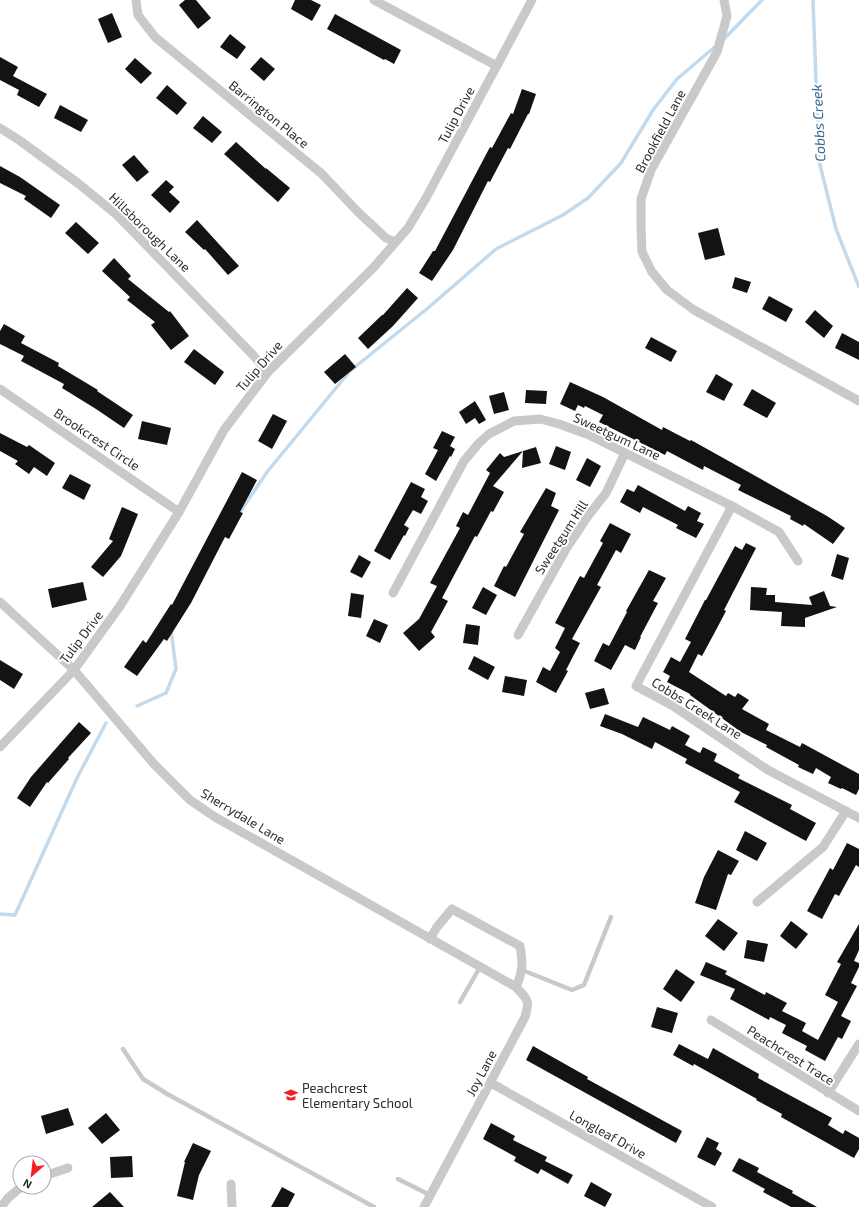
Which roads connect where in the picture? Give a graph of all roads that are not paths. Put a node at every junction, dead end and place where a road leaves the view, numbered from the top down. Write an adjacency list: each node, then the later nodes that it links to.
1 (136, 0): 7 (street, Barrington Place)
2 (374, 0): 5 (street)
3 (532, 0): 5 (street, Tulip Drive)
4 (724, 0): 10 (street, Brookfield Lane)
5 (497, 66): 7 (street, Tulip Drive)
6 (0, 128): 8 (street, Hillsborough Lane)
7 (395, 242): 8 (street, Tulip Drive)
8 (268, 372): 13 (street, Tulip Drive)
9 (0, 389): 13 (street, Brookcrest Circle)
10 (859, 401)
11 (625, 453): 12 (street, Sweetgum Lane); 15 (street, Sweetgum Lane); 17 (street, Sweetgum Hill)
12 (732, 506): 14 (street, Sweetgum Lane); 20 (street, Cobbs Creek Lane)
13 (179, 512): 18 (street, Tulip Drive)
14 (798, 561)
15 (393, 593)
16 (0, 602): 18 (street, Sherrydale Lane)
17 (518, 635)
18 (74, 670): 19 (street, Tulip Drive); 24 (street, Sherrydale Lane)
19 (0, 747)
20 (846, 811): 21 (street, Cobbs Creek Lane); 22 (street)
21 (859, 818)
22 (757, 902)
23 (611, 917): 26 (lane)
24 (430, 939): 25 (street, Sherrydale Lane); 26 (street)
25 (480, 967): 27 (street, Joy Lane); 28 (lane)
26 (522, 970): 27 (street)
27 (516, 987): 32 (street, Joy Lane)
28 (460, 1002)
29 (711, 1020): 33 (street, Peachcrest Trace)
30 (859, 1044): 33 (street)
31 (123, 1049): 43 (lane)
32 (491, 1083): 40 (street, Joy Lane); 45 (street, Longleaf Drive)
33 (828, 1093): 34 (street, Peachcrest Trace)
34 (859, 1111)
35 (68, 1168): 36 (street)
36 (52, 1173)
37 (398, 1179): 40 (lane)
38 (231, 1184): 42 (street)
39 (12, 1195): 41 (street)
40 (430, 1196): 44 (street, Joy Lane)
41 (1, 1207)
42 (232, 1207)
43 (374, 1207)
44 (424, 1207)
45 (712, 1207)

